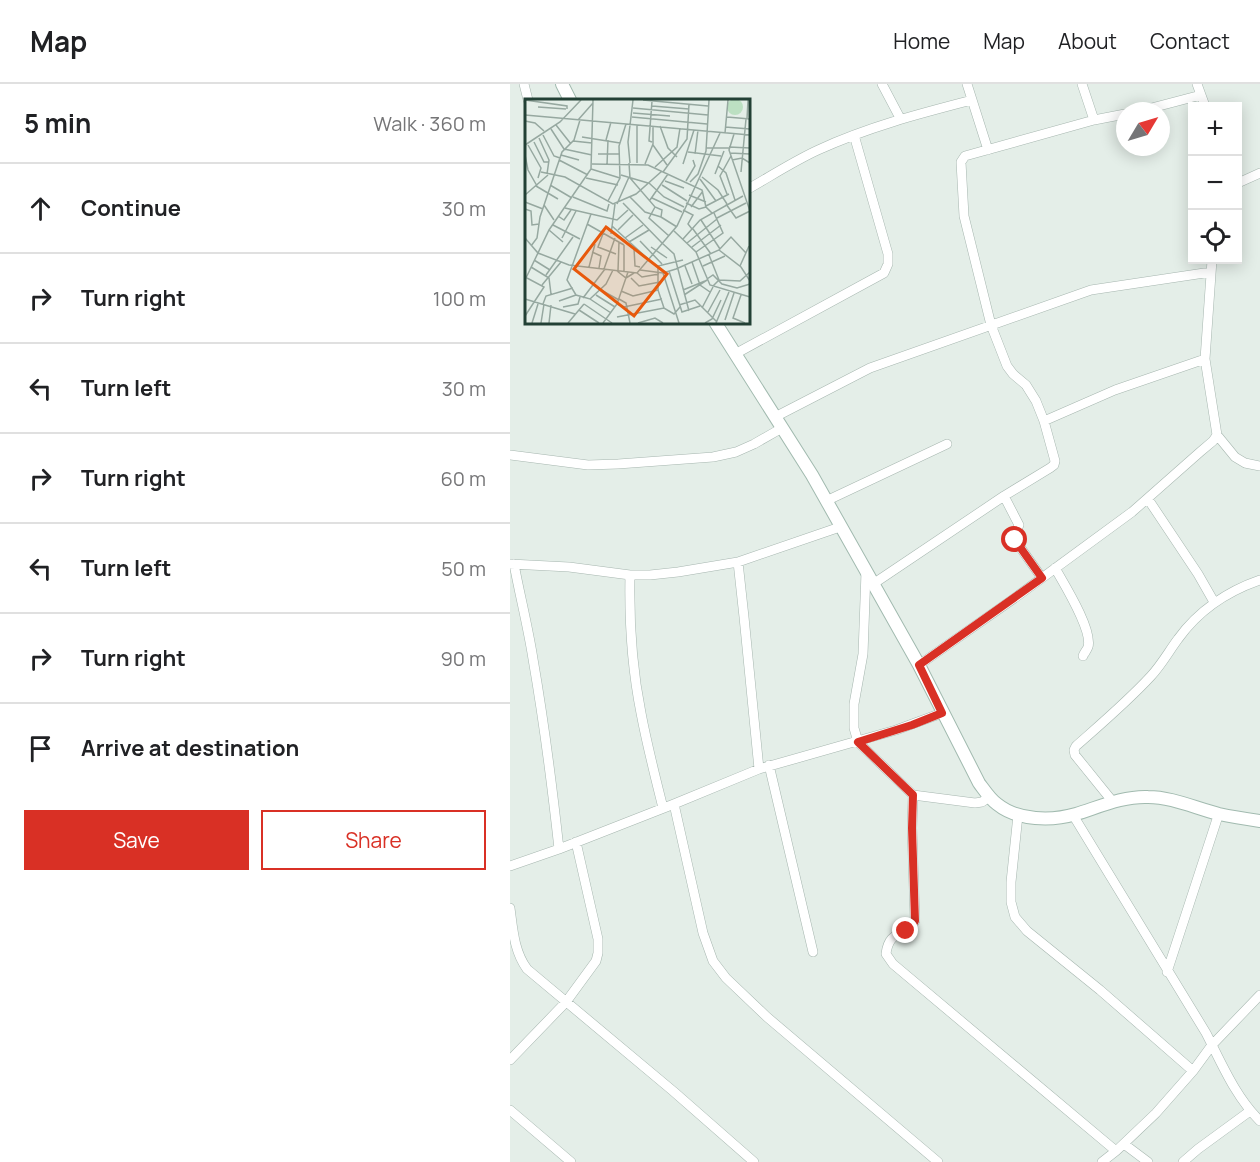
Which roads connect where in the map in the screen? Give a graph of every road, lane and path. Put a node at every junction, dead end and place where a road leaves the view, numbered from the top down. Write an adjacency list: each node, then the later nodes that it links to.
1 (524, 84): 8 (street)
2 (562, 84): 9 (street)
3 (882, 84): 14 (street)
4 (967, 84): 10 (street)
5 (1082, 84): 15 (street)
6 (1197, 84): 7 (street)
7 (1201, 95): 11 (street); 12 (street)
8 (528, 99)
9 (570, 99)
10 (972, 100): 14 (street); 17 (street)
11 (1204, 102)
12 (1170, 103)
13 (1116, 116): 15 (street)
14 (900, 118): 16 (street)
15 (1094, 120): 17 (street)
16 (854, 135): 20 (street); 25 (street)
17 (988, 150): 24 (street)
18 (1260, 173): 19 (street)
19 (1242, 181)
20 (750, 188)
21 (1212, 264): 22 (street)
22 (1211, 272): 24 (street); 26 (street)
23 (716, 324): 25 (street)
24 (991, 325): 27 (street); 28 (street)
25 (735, 354): 28 (street)
26 (1205, 359): 27 (street); 29 (street)
27 (1044, 421): 33 (street)
28 (779, 423): 31 (street); 35 (street)
29 (1217, 435): 32 (street); 34 (street)
30 (947, 444): 35 (street)
31 (510, 455)
32 (1260, 466)
33 (1004, 496): 42 (street); 44 (street)
34 (1148, 498): 39 (street); 45 (street)
35 (826, 501): 36 (street)
36 (840, 527): 37 (street); 40 (street)
37 (738, 562): 41 (street); 51 (street)
38 (512, 564): 41 (street); 62 (street)
39 (1055, 568): 42 (street); 46 (street)
40 (866, 572): 44 (street); 49 (street)
41 (630, 575): 56 (street)
42 (1042, 578): 47 (street)
43 (1260, 580): 45 (street)
44 (873, 584): 47 (street)
45 (1214, 602): 54 (street)
46 (1083, 656)
47 (919, 665): 48 (street)
48 (942, 713): 49 (street); 53 (street)
49 (858, 742): 50 (street); 52 (street)
50 (769, 765): 51 (street); 65 (street)
51 (759, 769): 55 (street)
52 (913, 795): 53 (street); 76 (street)
53 (989, 797): 58 (street)
54 (1113, 802): 57 (street); 59 (street)
55 (674, 804): 56 (street); 79 (street)
56 (663, 808): 61 (street)
57 (1219, 813): 60 (street); 66 (street)
58 (1018, 815): 59 (street); 71 (street)
59 (1073, 815): 66 (street)
60 (1260, 821)
61 (576, 842): 62 (street); 68 (street)
62 (559, 849): 63 (street)
63 (510, 866)
64 (510, 908): 68 (street)
65 (813, 952)
66 (1167, 972): 69 (street)
67 (1260, 995): 69 (street)
68 (566, 1002): 70 (street); 78 (street)
69 (1212, 1045): 71 (street); 73 (street)
70 (510, 1060)
71 (1193, 1071): 75 (street)
72 (510, 1110): 77 (street)
73 (1250, 1111): 74 (street); 82 (street)
74 (1260, 1121)
75 (1124, 1144): 76 (street); 81 (street)
76 (1116, 1152): 80 (street)
77 (571, 1162)
78 (754, 1162)
79 (938, 1162)
80 (1101, 1162)
81 (1148, 1162)
82 (1183, 1162)

